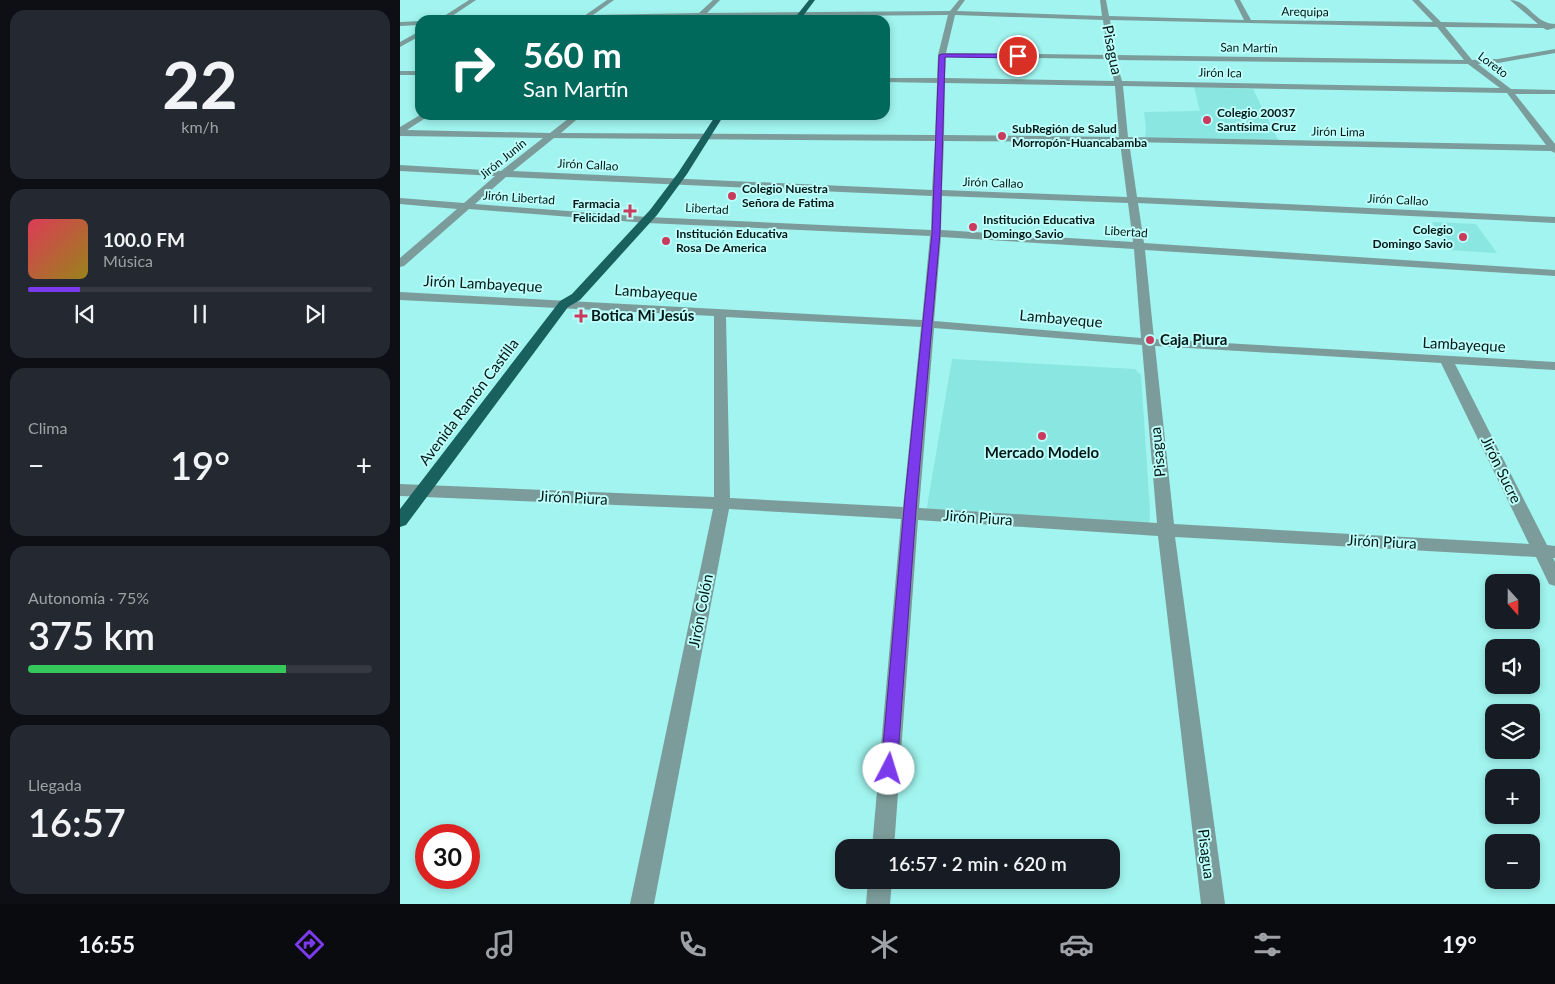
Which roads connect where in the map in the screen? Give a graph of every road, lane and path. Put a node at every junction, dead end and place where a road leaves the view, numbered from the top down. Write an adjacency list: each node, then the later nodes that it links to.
1 (473, 0): 12 (street)
2 (611, 0): 13 (street)
3 (717, 0): 14 (street)
4 (804, 0): 15 (main road)
5 (812, 0): 16 (main road)
6 (962, 0): 11 (street)
7 (1103, 0): 18 (street, Pisagua)
8 (1237, 0): 19 (street)
9 (1415, 0): 22 (street, Loreto)
10 (1513, 0): 23 (street)
11 (952, 13): 17 (street, Arequipa); 18 (street, Arequipa); 29 (street)
12 (449, 15)
13 (588, 15)
14 (702, 15)
15 (795, 15)
16 (796, 15)
17 (873, 15)
18 (1106, 18): 19 (street, Arequipa); 30 (street, Pisagua)
19 (1249, 22): 22 (street, Arequipa)
20 (415, 23): 21 (street)
21 (400, 24)
22 (1439, 24): 23 (street, Arequipa); 31 (street, Loreto)
23 (1544, 26): 24 (street, Arequipa); 25 (street)
24 (1555, 26)
25 (1555, 34)
26 (415, 36): 27 (street)
27 (400, 45)
28 (1553, 53): 31 (street, San Martín)
29 (942, 55): 30 (street, San Martín); 35 (street)
30 (1112, 57): 31 (street, San Martín); 36 (street, Pisagua)
31 (1470, 62): 37 (street, Loreto)
32 (400, 73): 33 (street)
33 (415, 73)
34 (890, 80): 35 (street, Jirón Ica)
35 (940, 81): 36 (street, Jirón Ica); 46 (street)
36 (1119, 83): 37 (street, Jirón Ica); 47 (street, Pisagua)
37 (1509, 91): 38 (street, Jirón Ica); 48 (street, Loreto)
38 (1555, 92)
39 (418, 120): 43 (street)
40 (571, 120): 44 (street, Jirón Junín)
41 (708, 120): 45 (main road, Avenida Ramón Castilla)
42 (715, 120): 45 (main road, Avenida Ramón Castilla)
43 (400, 132): 44 (street, Jirón Lima)
44 (550, 136): 45 (street, Jirón Lima); 50 (street, Jirón Junín)
45 (698, 138): 46 (street, Jirón Lima); 51 (main road, Avenida Ramón Castilla)
46 (938, 139): 47 (street, Jirón Lima); 52 (street)
47 (1124, 140): 48 (street, Jirón Lima); 53 (street, Pisagua)
48 (1554, 148)
49 (400, 168): 50 (street, Jirón Callao)
50 (503, 174): 51 (street, Jirón Callao); 55 (street, Jirón Junín)
51 (671, 182): 52 (street, Jirón Callao); 56 (main road, Avenida Ramón Castilla)
52 (938, 194): 53 (street, Jirón Callao); 58 (street)
53 (1133, 200): 57 (street, Jirón Callao); 59 (street, Pisagua)
54 (400, 202): 55 (street, Jirón Libertad)
55 (464, 208): 56 (street, Jirón Libertad); 60 (street, Jirón Junín)
56 (642, 219): 58 (street, Libertad); 63 (main road, Avenida Ramón Castilla)
57 (1555, 220)
58 (936, 233): 59 (street, Libertad); 65 (street)
59 (1140, 247): 61 (street, Libertad); 66 (street, Pisagua)
60 (400, 264)
61 (1555, 273)
62 (400, 296): 63 (street, Jirón Lambayeque)
63 (564, 304): 64 (street, Lambayeque); 70 (main road, Avenida Ramón Castilla)
64 (720, 314): 65 (street, Lambayeque); 71 (street, Jirón Colón)
65 (928, 324): 66 (street, Lambayeque); 72 (street)
66 (1147, 342): 67 (street, Lambayeque); 74 (street, Pisagua)
67 (1447, 361): 68 (street, Lambayeque); 75 (street, Jirón Sucre)
68 (1555, 366)
69 (400, 490): 70 (street, Jirón Piura)
70 (422, 491): 71 (street, Jirón Piura); 73 (main road, Avenida Ramón Castilla)
71 (722, 503): 72 (street, Jirón Piura); 79 (street, Jirón Colón)
72 (910, 514): 74 (street, Jirón Piura); 77 (street)
73 (400, 521)
74 (1166, 530): 75 (street, Jirón Piura); 81 (street, Pisagua)
75 (1548, 551): 76 (street, Jirón Sucre)
76 (1555, 579)
77 (884, 839)
78 (879, 889): 80 (street)
79 (642, 904)
80 (878, 904)
81 (1213, 904)

